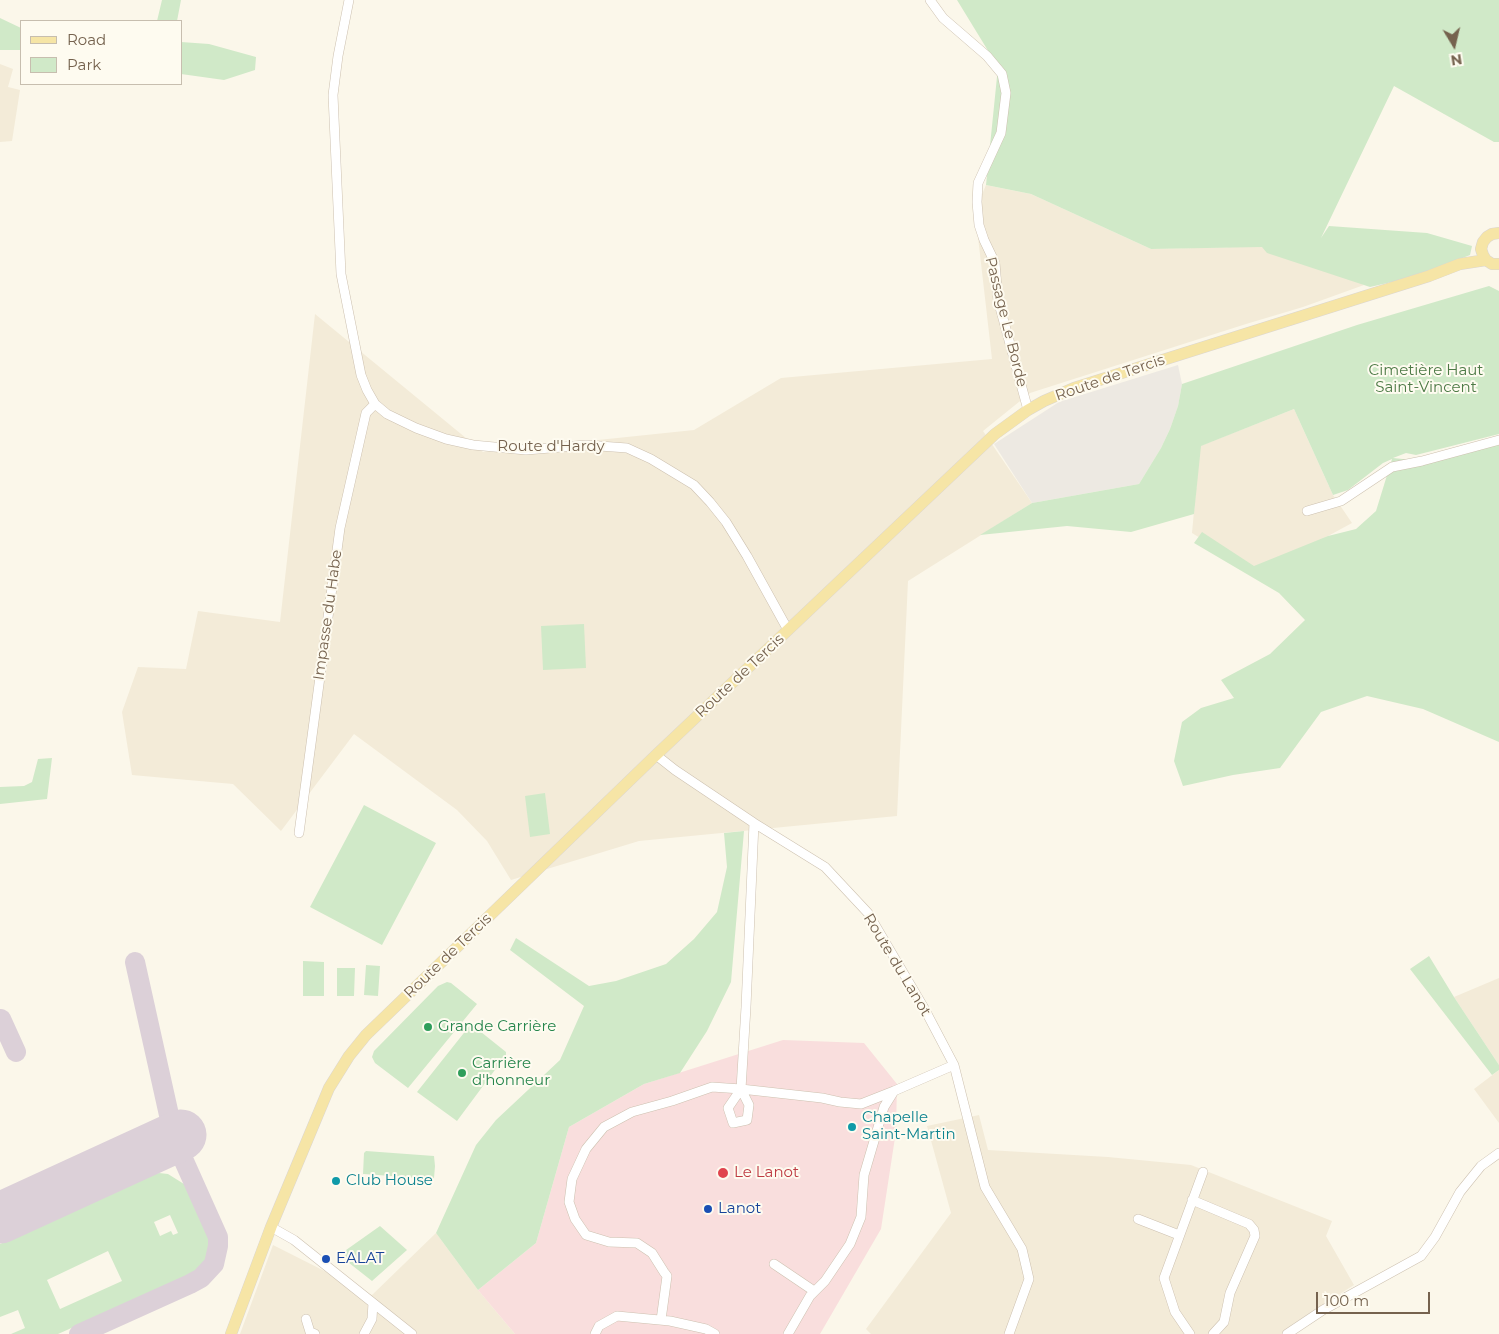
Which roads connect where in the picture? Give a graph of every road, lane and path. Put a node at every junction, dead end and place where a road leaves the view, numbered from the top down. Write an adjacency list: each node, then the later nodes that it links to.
1 (349, 0): 8 (street, Route d'Hardy)
2 (930, 0): 9 (street, Passage Le Borde)
3 (1499, 233): 4 (main road, Route de Tercis)
4 (1481, 249): 5 (main road); 6 (main road, Route de Tercis)
5 (1486, 260): 6 (main road, Route de Tercis); 7 (main road)
6 (1460, 264): 9 (main road, Route de Tercis)
7 (1499, 264)
8 (376, 404): 12 (street, Route d'Hardy); 15 (street, Impasse du Habe)
9 (1028, 410): 12 (main road, Route de Tercis)
10 (1499, 440): 11 (street)
11 (1308, 511)
12 (788, 630): 13 (main road, Route de Tercis)
13 (656, 755): 14 (street, Route du Lanot); 23 (main road, Route de Tercis)
14 (754, 823): 16 (street, Route du Lanot); 17 (street)
15 (299, 833)
16 (954, 1065): 18 (street); 37 (street, Route du Lanot)
17 (741, 1088): 18 (street); 29 (street)
18 (894, 1091): 26 (street)
19 (1499, 1152): 40 (street)
20 (1203, 1172): 21 (street)
21 (1192, 1200): 24 (street); 39 (street)
22 (1138, 1219): 24 (street)
23 (271, 1227): 27 (street); 30 (main road, Route de Tercis)
24 (1180, 1235): 38 (street)
25 (774, 1264): 26 (street)
26 (814, 1291): 36 (street)
27 (373, 1303): 32 (street); 33 (street)
28 (306, 1319): 31 (street)
29 (661, 1320): 34 (street); 35 (street)
30 (231, 1334)
31 (315, 1334)
32 (364, 1334)
33 (412, 1334)
34 (595, 1334)
35 (715, 1334)
36 (788, 1334)
37 (1009, 1334)
38 (1190, 1334)
39 (1213, 1334)
40 (1287, 1334)

